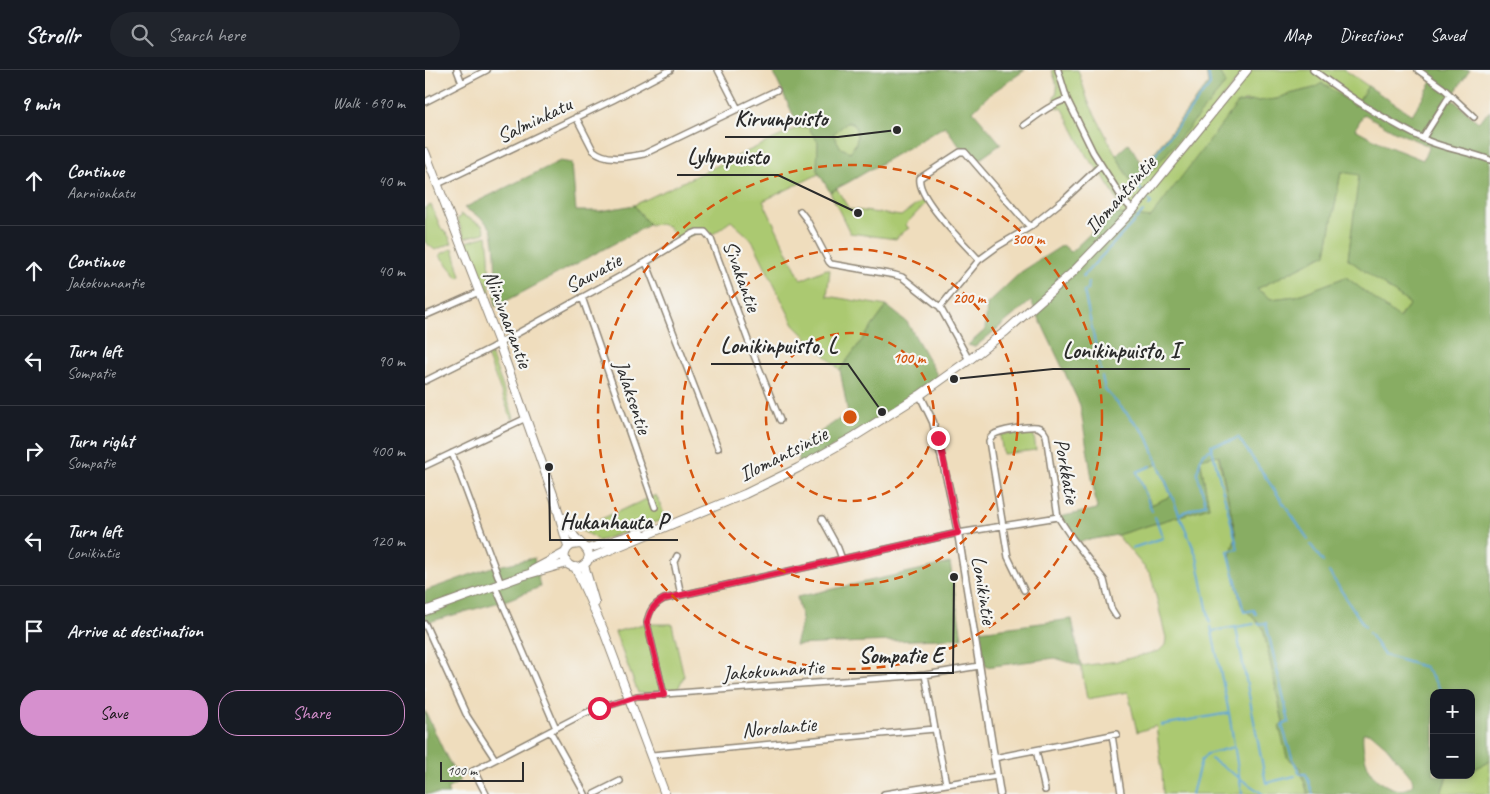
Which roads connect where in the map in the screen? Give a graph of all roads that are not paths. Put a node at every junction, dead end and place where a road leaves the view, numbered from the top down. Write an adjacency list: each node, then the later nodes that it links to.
1 (457, 70): 9 (street)
2 (487, 70): 9 (street)
3 (670, 70): 15 (street, Salminkatu)
4 (718, 70): 14 (street)
5 (1058, 70): 12 (street)
6 (1247, 70): 23 (main road, Ilomantsintie)
7 (1313, 70): 18 (street)
8 (1418, 70): 11 (street)
9 (461, 83): 13 (street)
10 (777, 90): 14 (street)
11 (1450, 95): 16 (street); 18 (street)
12 (1067, 99): 17 (street); 21 (street)
13 (425, 102)
14 (738, 109): 15 (street)
15 (576, 117): 22 (street, Salminkatu)
16 (1474, 117)
17 (1024, 125)
18 (1423, 138): 20 (street)
19 (425, 152): 22 (main road, Niinivaarantie)
20 (1490, 160)
21 (1101, 165): 23 (street); 25 (street)
22 (438, 184): 29 (main road, Niinivaarantie)
23 (1133, 210): 34 (main road, Ilomantsintie)
24 (801, 211): 31 (street)
25 (1030, 227): 27 (street); 27 (street)
26 (701, 231): 28 (street, Sauvatie); 38 (street, Sivakantie)
27 (979, 260): 31 (street)
28 (646, 262): 30 (street, Sauvatie); 39 (street)
29 (479, 292): 32 (street); 33 (main road, Niinivaarantie)
30 (582, 297): 33 (street, Sauvatie); 43 (street, Jalaksentie)
31 (940, 307): 34 (street)
32 (425, 315)
33 (499, 343): 35 (street, Sauvatie); 37 (main road, Niinivaarantie)
34 (969, 360): 36 (main road, Ilomantsintie)
35 (425, 381)
36 (920, 395): 46 (main road, Ilomantsintie); 48 (street, Lonikintie)
37 (526, 418): 40 (street); 42 (main road, Niinivaarantie)
38 (780, 420)
39 (718, 448)
40 (452, 453): 41 (street); 57 (street)
41 (425, 466)
42 (555, 500): 49 (main road, Niinivaarantie); 50 (main road, Niinivaarantie)
43 (655, 507)
44 (1058, 516): 47 (street, Porkkatie); 47 (street, Porkkatie); 61 (street)
45 (822, 519): 52 (street)
46 (670, 524): 49 (main road, Ilomantsintie); 53 (main road, Ilomantsintie)
47 (1002, 526): 48 (street, Porkkatie); 58 (street)
48 (958, 533): 52 (street, Porkkatie); 64 (street, Lonikintie)
49 (583, 547): 50 (main road); 53 (main road)
50 (567, 550): 54 (main road); 56 (main road)
51 (677, 556): 59 (street)
52 (842, 559): 59 (street, Porkkatie)
53 (586, 562): 55 (main road); 63 (main road)
54 (567, 563): 55 (main road); 56 (main road)
55 (575, 567): 63 (main road)
56 (522, 576): 57 (main road)
57 (498, 585): 60 (main road); 68 (street)
58 (1024, 590)
59 (681, 595): 66 (street, Porkkatie)
60 (425, 611)
61 (1116, 616)
62 (425, 624): 73 (street)
63 (603, 629): 67 (main road)
64 (979, 666): 65 (street, Jakokunnantie); 72 (street, Lonikintie)
65 (925, 675): 66 (street, Jakokunnantie); 69 (street)
66 (664, 695): 67 (street, Jakokunnantie)
67 (629, 698): 68 (street, Jakokunnantie); 71 (main road)
68 (553, 729): 73 (street, Jakokunnantie); 80 (street)
69 (935, 729): 71 (street, Norolantie); 76 (street)
70 (1036, 750): 72 (street); 77 (street); 78 (street)
71 (652, 755): 82 (main road)
72 (994, 758): 74 (street, Lonikintie)
73 (495, 759): 79 (street, Jakokunnantie)
74 (997, 776): 76 (street); 84 (street, Lonikintie)
75 (620, 781): 81 (street)
76 (946, 783): 83 (street)
77 (1045, 790)
78 (1121, 793)
79 (485, 794)
80 (585, 794)
81 (594, 794)
82 (665, 794)
83 (884, 794)
84 (1000, 794)

